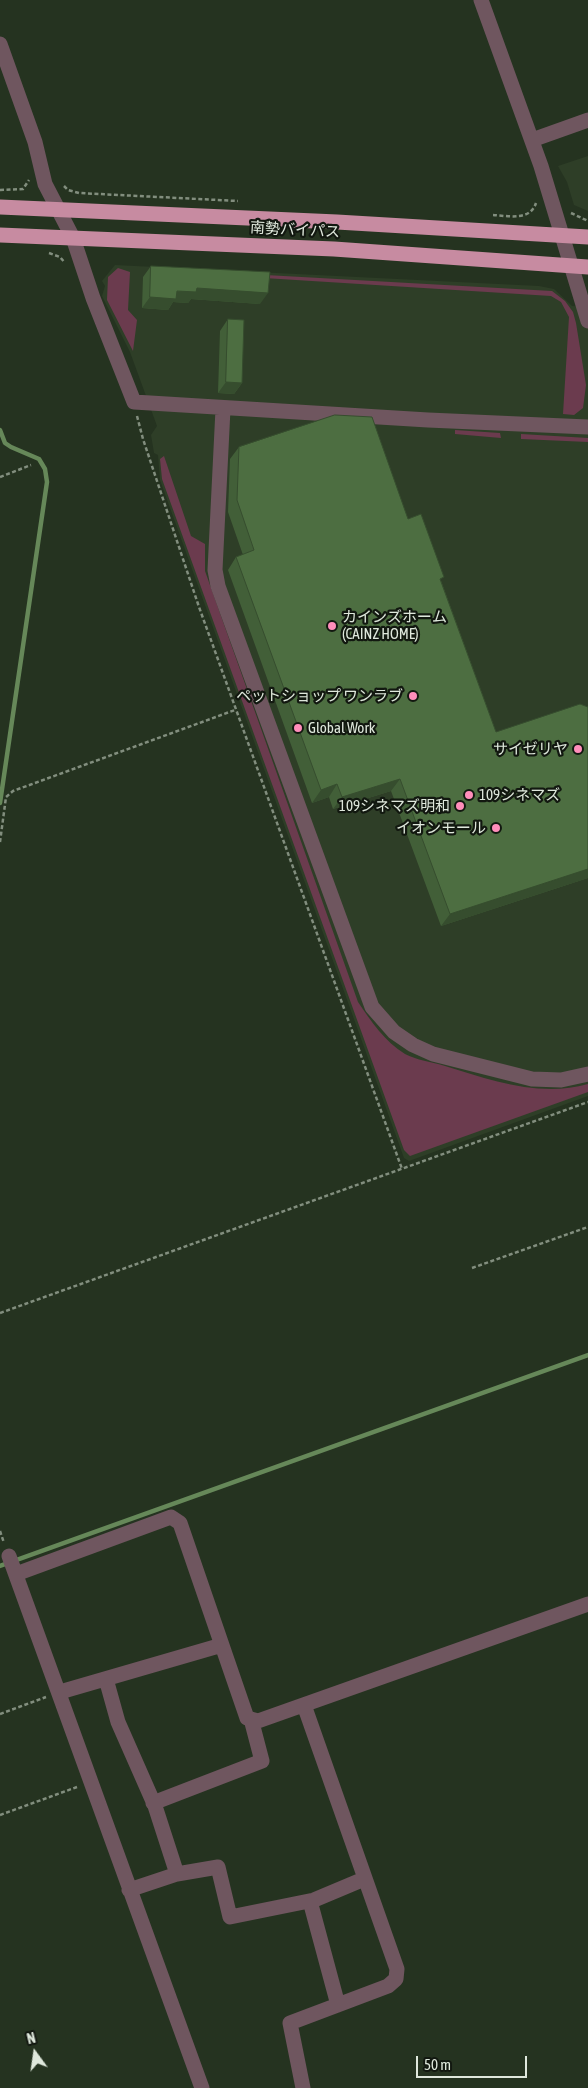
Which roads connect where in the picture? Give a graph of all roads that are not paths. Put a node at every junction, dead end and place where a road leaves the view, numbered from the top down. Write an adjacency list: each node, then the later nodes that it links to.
1 (482, 0): 4 (street)
2 (0, 44): 6 (street)
3 (588, 120): 4 (street)
4 (532, 140): 8 (street)
5 (0, 207): 6 (highway, 南勢バイパス)
6 (59, 209): 8 (highway, 南勢バイパス); 9 (street)
7 (0, 235): 9 (highway, 南勢バイパス)
8 (563, 235): 10 (highway, 南勢バイパス); 11 (street)
9 (73, 238): 11 (highway, 南勢バイパス); 14 (street)
10 (588, 238)
11 (572, 265): 12 (highway, 南勢バイパス); 13 (street)
12 (588, 267)
13 (588, 321)
14 (223, 408): 15 (street); 16 (street)
15 (588, 427)
16 (588, 1074)
17 (588, 1604): 21 (street)
18 (222, 1645): 19 (street); 20 (street); 22 (street)
19 (106, 1679): 20 (street); 23 (street)
20 (60, 1692): 26 (street)
21 (304, 1705): 22 (street); 25 (street)
22 (251, 1719): 23 (street)
23 (153, 1802): 24 (street)
24 (178, 1874): 26 (street); 27 (street)
25 (364, 1879): 27 (street); 28 (street)
26 (129, 1890): 29 (street)
27 (310, 1901): 28 (street)
28 (338, 2005): 30 (street)
29 (202, 2088)
30 (303, 2088)

